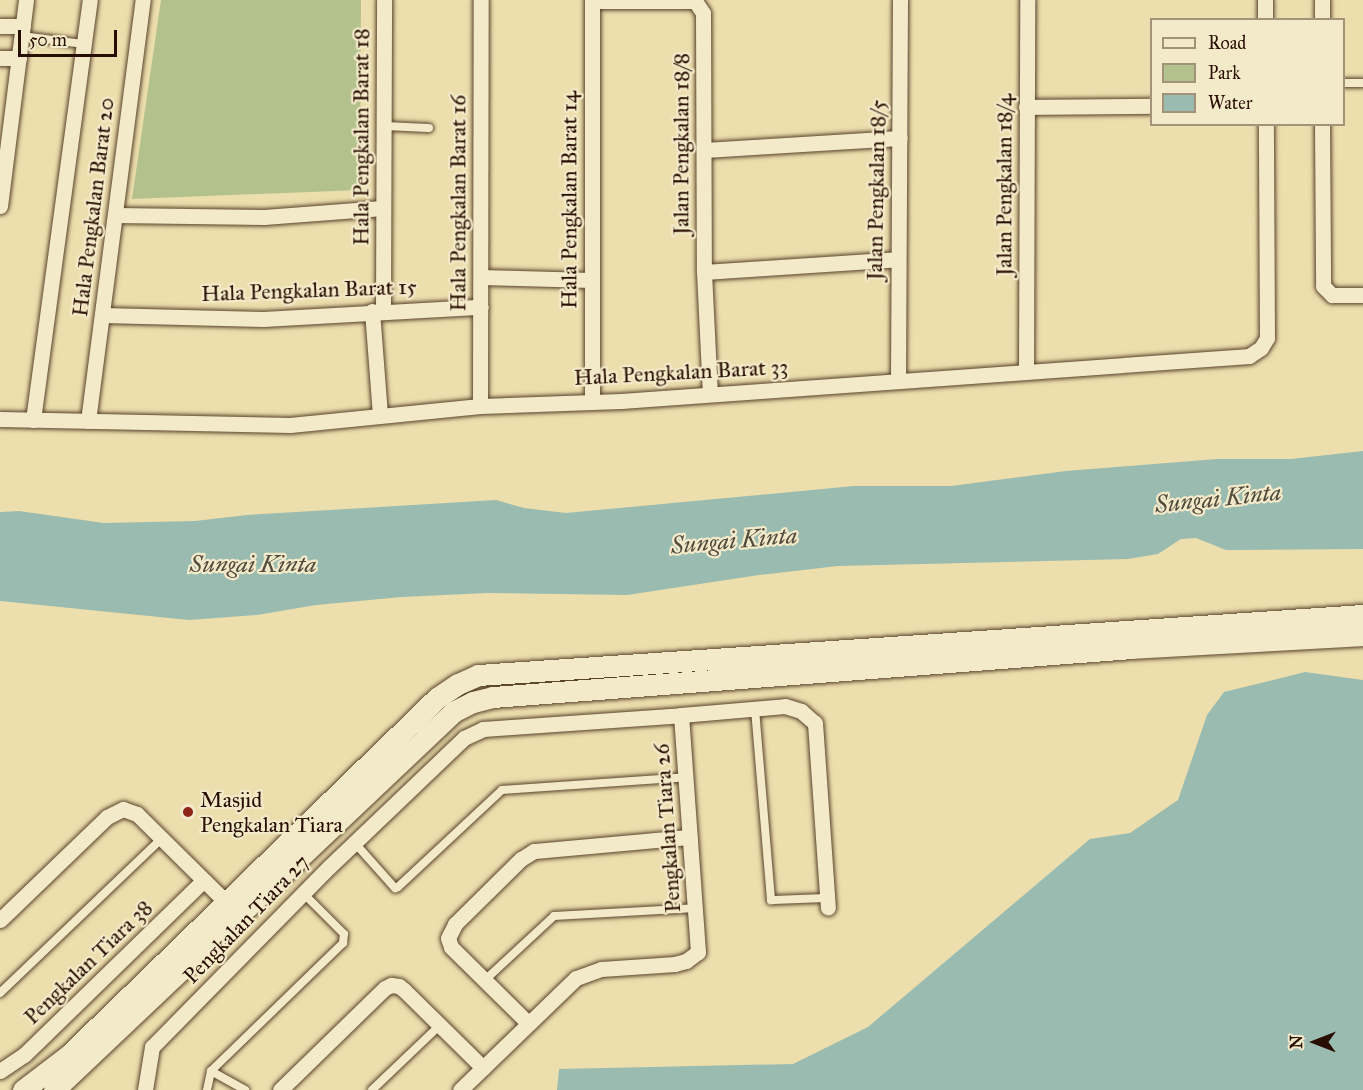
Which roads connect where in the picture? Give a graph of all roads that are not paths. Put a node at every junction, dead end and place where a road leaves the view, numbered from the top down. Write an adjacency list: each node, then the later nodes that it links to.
1 (27, 0): 14 (street)
2 (90, 0): 15 (street)
3 (143, 0): 32 (street, Hala Pengkalan Barat 20)
4 (384, 0): 23 (street, Hala Pengkalan Barat 18)
5 (482, 0): 35 (street, Hala Pengkalan Barat 16)
6 (591, 0): 28 (street, Jalan Pengkalan 18/8); 36 (street, Hala Pengkalan Barat 14)
7 (900, 0): 27 (street, Jalan Pengkalan 18/5)
8 (1026, 0): 21 (street, Jalan Pengkalan 18/4)
9 (1265, 0): 11 (street)
10 (1322, 0): 12 (street)
11 (1265, 18)
12 (1322, 18)
13 (0, 26): 14 (street)
14 (22, 31): 15 (lane); 17 (street)
15 (84, 44): 48 (street)
16 (0, 58): 17 (street)
17 (19, 58): 22 (street)
18 (1345, 83): 19 (lane)
19 (1363, 83)
20 (1150, 106): 21 (street)
21 (1026, 107): 41 (street, Jalan Pengkalan 18/4)
22 (6, 118): 29 (street)
23 (384, 126): 26 (lane); 31 (street, Hala Pengkalan Barat 18)
24 (1266, 126): 41 (street, Hala Pengkalan Barat 33)
25 (1322, 126): 37 (street)
26 (429, 128)
27 (900, 138): 28 (street); 33 (street, Jalan Pengkalan 18/5)
28 (704, 150): 34 (street, Jalan Pengkalan 18/8)
29 (2, 177): 30 (street)
30 (0, 206)
31 (383, 208): 32 (street); 39 (street, Hala Pengkalan Barat 18)
32 (115, 215): 40 (street, Hala Pengkalan Barat 20)
33 (898, 259): 34 (street); 42 (street, Jalan Pengkalan 18/5)
34 (704, 272): 43 (street, Jalan Pengkalan 18/8)
35 (481, 277): 36 (street); 38 (street, Hala Pengkalan Barat 16)
36 (592, 280): 44 (street, Hala Pengkalan Barat 14)
37 (1363, 295)
38 (481, 307): 39 (street, Hala Pengkalan Barat 15); 45 (street, Hala Pengkalan Barat 16)
39 (377, 311): 40 (street, Hala Pengkalan Barat 15); 46 (street, Hala Pengkalan Barat 18)
40 (102, 315): 49 (street, Hala Pengkalan Barat 20)
41 (1026, 370): 42 (street, Hala Pengkalan Barat 33)
42 (898, 381): 43 (street, Hala Pengkalan Barat 33)
43 (710, 394): 44 (street, Hala Pengkalan Barat 33)
44 (592, 400): 45 (street, Hala Pengkalan Barat 33)
45 (480, 406): 46 (street, Hala Pengkalan Barat 33)
46 (380, 416): 49 (street, Hala Pengkalan Barat 33)
47 (0, 420): 48 (street, Hala Pengkalan Barat 33)
48 (33, 420): 49 (street, Hala Pengkalan Barat 33)
49 (88, 421)
50 (1363, 615): 55 (street)
51 (1363, 635): 55 (street)
52 (755, 709): 53 (street, Pengkalan Tiara 27); 63 (street, Pengkalan Tiara 27); 63 (lane)
53 (674, 715): 54 (street, Pengkalan Tiara 26); 58 (street, Pengkalan Tiara 27)
54 (686, 777): 56 (street, Pengkalan Tiara 26); 58 (lane)
55 (309, 836): 59 (street); 62 (street); 74 (street)
56 (689, 837): 64 (street, Pengkalan Tiara 26); 66 (street)
57 (162, 838): 60 (street); 65 (street); 67 (lane)
58 (354, 842): 59 (street, Pengkalan Tiara 27)
59 (332, 864): 61 (street, Pengkalan Tiara 27)
60 (204, 881): 62 (street); 71 (street, Pengkalan Tiara 38)
61 (303, 893): 72 (lane); 75 (street, Pengkalan Tiara 27)
62 (227, 903): 73 (street)
63 (828, 903)
64 (695, 908): 66 (lane); 68 (street, Pengkalan Tiara 26)
65 (0, 920)
66 (485, 980): 68 (street)
67 (0, 993)
68 (528, 1023): 70 (street)
69 (440, 1025): 70 (street); 78 (street); 79 (lane)
70 (483, 1068): 80 (street)
71 (0, 1071)
72 (210, 1071): 76 (lane); 77 (lane)
73 (23, 1090)
74 (54, 1090)
75 (145, 1090)
76 (207, 1090)
77 (245, 1090)
78 (280, 1090)
79 (372, 1090)
80 (460, 1090)

